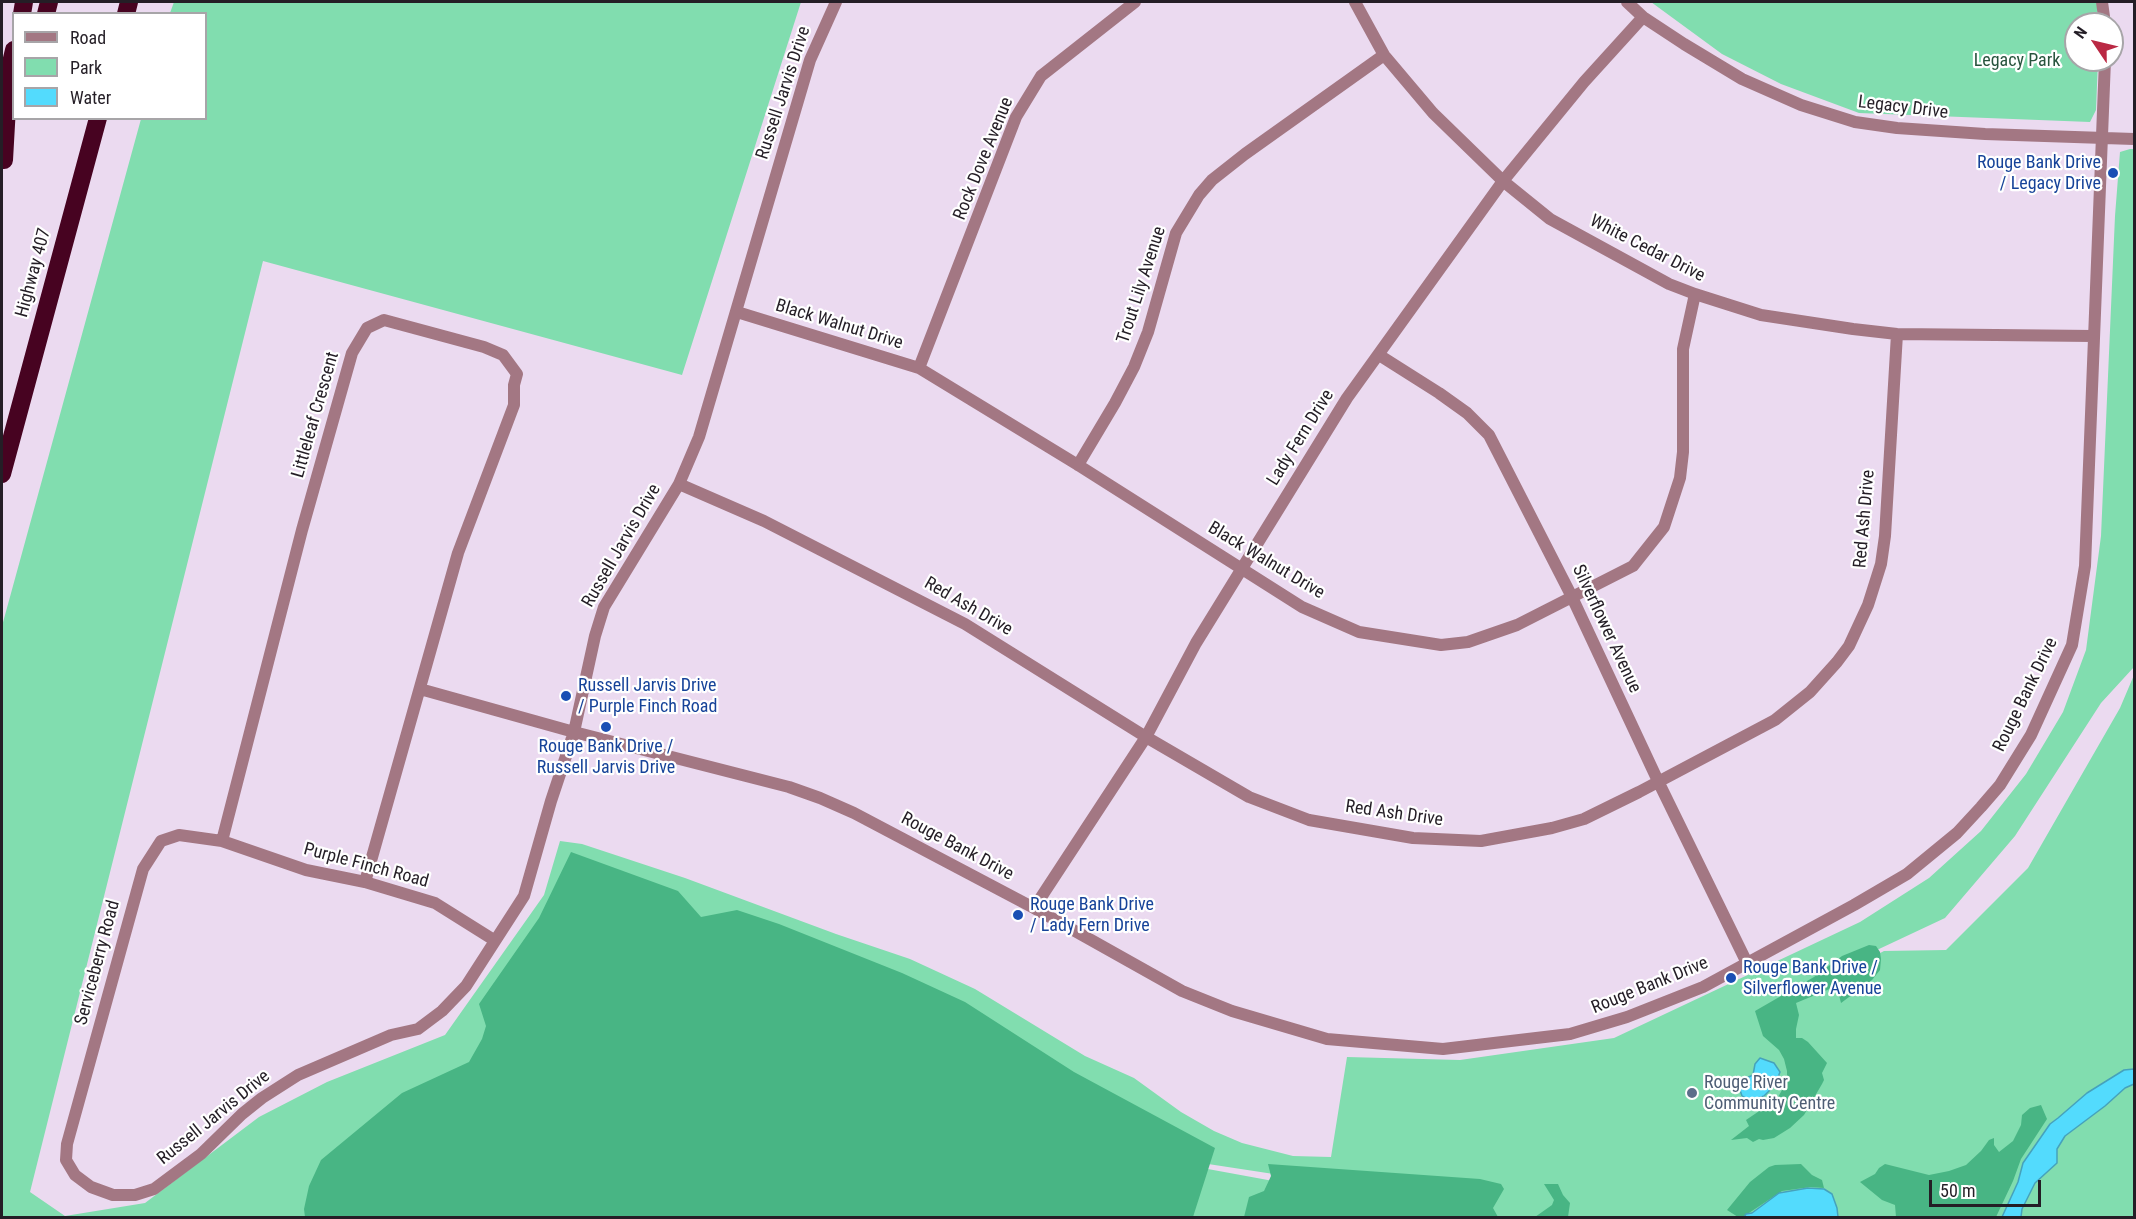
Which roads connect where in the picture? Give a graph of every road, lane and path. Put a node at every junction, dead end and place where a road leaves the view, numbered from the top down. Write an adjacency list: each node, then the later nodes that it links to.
1 (836, 2): 16 (street, Russell Jarvis Drive)
2 (1135, 2): 20 (street, Rock Dove Avenue)
3 (1355, 2): 6 (street, White Cedar Drive)
4 (1627, 2): 5 (street, Legacy Drive)
5 (1643, 17): 11 (street, Legacy Drive); 14 (street, Lady Fern Drive)
6 (1384, 55): 14 (street, White Cedar Drive); 21 (street, Trout Lily Avenue)
7 (12, 58): 13 (highway)
8 (2105, 72): 11 (street, Rouge Bank Drive)
9 (15, 120): 13 (highway)
10 (97, 120): 22 (highway, Highway 407)
11 (2103, 138): 12 (street, Legacy Drive); 18 (street, Rouge Bank Drive)
12 (2134, 139)
13 (3, 164)
14 (1503, 181): 15 (street, White Cedar Drive); 19 (street, Lady Fern Drive)
15 (1695, 294): 17 (street, White Cedar Drive); 25 (street, Black Walnut Drive)
16 (737, 312): 20 (street, Black Walnut Drive); 23 (street, Russell Jarvis Drive)
17 (1897, 334): 18 (street, White Cedar Drive); 29 (street, Red Ash Drive)
18 (2093, 336): 34 (street, Rouge Bank Drive)
19 (1379, 355): 24 (street, Lady Fern Drive); 25 (street, Silverflower Avenue)
20 (919, 368): 21 (street, Black Walnut Drive)
21 (1078, 465): 24 (street, Black Walnut Drive)
22 (2, 474)
23 (679, 483): 27 (street, Russell Jarvis Drive); 28 (street, Red Ash Drive)
24 (1242, 568): 25 (street, Black Walnut Drive); 28 (street, Lady Fern Drive)
25 (1571, 596): 29 (street, Silverflower Avenue)
26 (420, 689): 27 (street); 30 (street, Littleleaf Crescent); 31 (street, Littleleaf Crescent)
27 (574, 732): 32 (street, Rouge Bank Drive); 33 (street, Russell Jarvis Drive)
28 (1146, 737): 29 (street, Red Ash Drive); 32 (street, Lady Fern Drive)
29 (1658, 781): 34 (street, Silverflower Avenue)
30 (222, 841): 31 (street, Purple Finch Road); 35 (street, Serviceberry Road)
31 (364, 882): 33 (street, Purple Finch Road)
32 (1034, 908): 34 (street, Rouge Bank Drive)
33 (494, 940): 35 (street, Russell Jarvis Drive)
34 (1747, 963)
35 (66, 1161)

